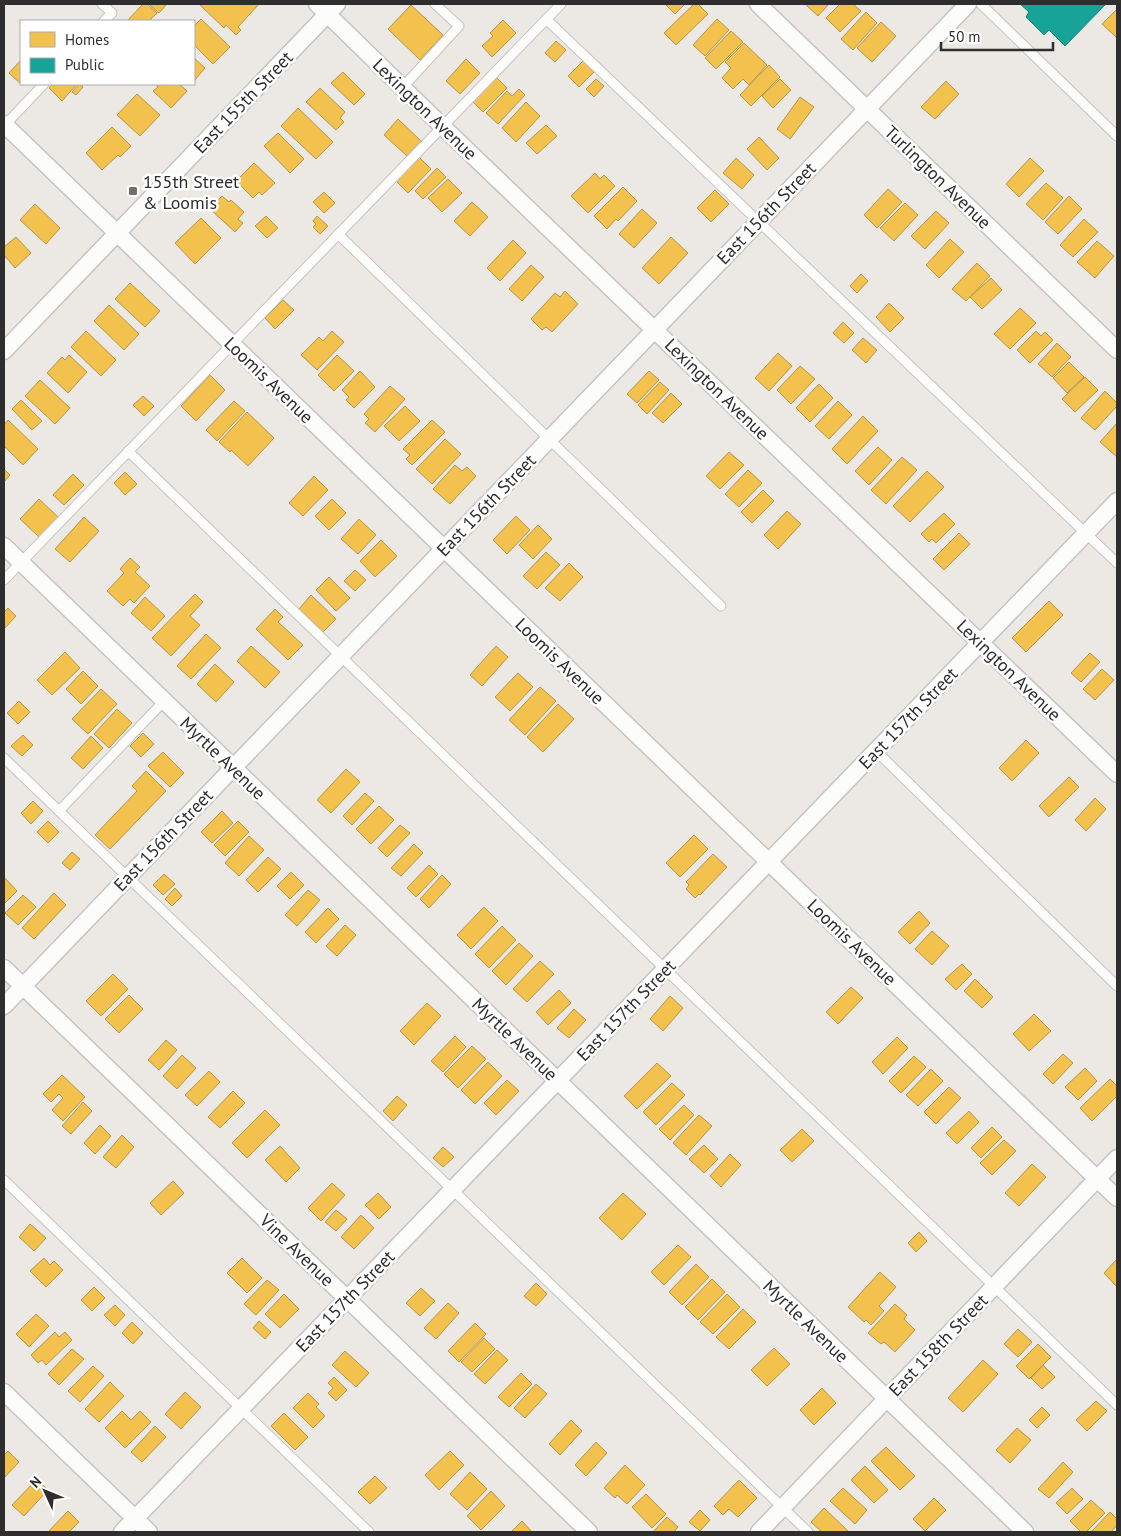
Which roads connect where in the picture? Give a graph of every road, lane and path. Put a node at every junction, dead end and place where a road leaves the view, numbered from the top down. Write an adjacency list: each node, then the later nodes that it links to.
1 (102, 4): 9 (lane)
2 (435, 4): 11 (lane)
3 (561, 4): 8 (lane)
4 (758, 4): 12 (street, Turlington Avenue)
5 (968, 4): 12 (street, East 156th Street)
6 (980, 4): 15 (lane)
7 (327, 7): 11 (street, Lexington Avenue); 17 (street, East 155th Street)
8 (546, 19): 14 (lane); 16 (lane)
9 (105, 20)
10 (43, 85): 13 (lane)
11 (403, 87): 14 (street, Lexington Avenue)
12 (867, 108): 16 (street, East 156th Street); 21 (street, Turlington Avenue)
13 (4, 125): 17 (street, Loomis Avenue)
14 (442, 126): 18 (lane); 19 (street, Lexington Avenue)
15 (1117, 136)
16 (759, 220): 19 (street, East 156th Street); 26 (lane)
17 (117, 233): 20 (street, Loomis Avenue); 22 (street, East 155th Street)
18 (338, 234): 20 (lane); 23 (lane)
19 (654, 330): 23 (street, East 156th Street); 33 (street, Lexington Avenue)
20 (232, 344): 24 (lane); 28 (street, Loomis Avenue)
21 (1117, 350)
22 (4, 352)
23 (549, 439): 28 (street, East 156th Street); 32 (lane)
24 (128, 451): 29 (lane); 34 (lane)
25 (1117, 501): 26 (street, East 157th Street)
26 (1086, 533): 30 (lane); 33 (street, East 157th Street)
27 (4, 546): 29 (street, Myrtle Avenue)
28 (444, 548): 34 (street, East 156th Street); 41 (street, Loomis Avenue)
29 (21, 563): 31 (lane); 35 (street, Myrtle Avenue)
30 (1117, 563)
31 (4, 580)
32 (720, 606)
33 (980, 643): 36 (street, East 157th Street); 39 (street, Lexington Avenue)
34 (340, 656): 38 (street, East 156th Street); 44 (lane)
35 (164, 701): 38 (street, Myrtle Avenue); 40 (lane)
36 (876, 751): 41 (street, East 157th Street); 46 (lane)
37 (4, 758): 40 (lane)
38 (233, 768): 42 (street, East 156th Street); 48 (street, Myrtle Avenue)
39 (1117, 774)
40 (58, 811): 42 (lane)
41 (768, 862): 44 (street, East 157th Street); 50 (street, Loomis Avenue)
42 (128, 877): 45 (street, East 156th Street); 52 (lane)
43 (4, 968): 45 (street, Vine Avenue)
44 (665, 969): 48 (street, East 157th Street); 54 (lane)
45 (23, 986): 47 (street, East 156th Street); 55 (street, Vine Avenue)
46 (1117, 986)
47 (4, 1006)
48 (558, 1081): 52 (street, East 157th Street); 57 (street, Myrtle Avenue)
49 (1117, 1158): 50 (street, East 158th Street)
50 (1097, 1179): 53 (street, Loomis Avenue); 54 (street, East 158th Street)
51 (4, 1180): 59 (lane)
52 (452, 1190): 55 (street, East 157th Street); 60 (lane)
53 (1117, 1198)
54 (994, 1286): 57 (street, East 158th Street); 58 (lane)
55 (347, 1299): 59 (street, East 157th Street); 65 (street, Vine Avenue)
56 (4, 1392): 61 (street)
57 (887, 1399): 60 (street, East 158th Street); 68 (street, Myrtle Avenue)
58 (1117, 1405)
59 (241, 1408): 61 (street, East 157th Street); 64 (lane)
60 (782, 1508): 66 (street, East 158th Street); 67 (lane)
61 (135, 1518): 62 (street, East 157th Street); 63 (street)
62 (122, 1532)
63 (149, 1532)
64 (369, 1532)
65 (589, 1532)
66 (759, 1532)
67 (808, 1532)
68 (1026, 1532)

